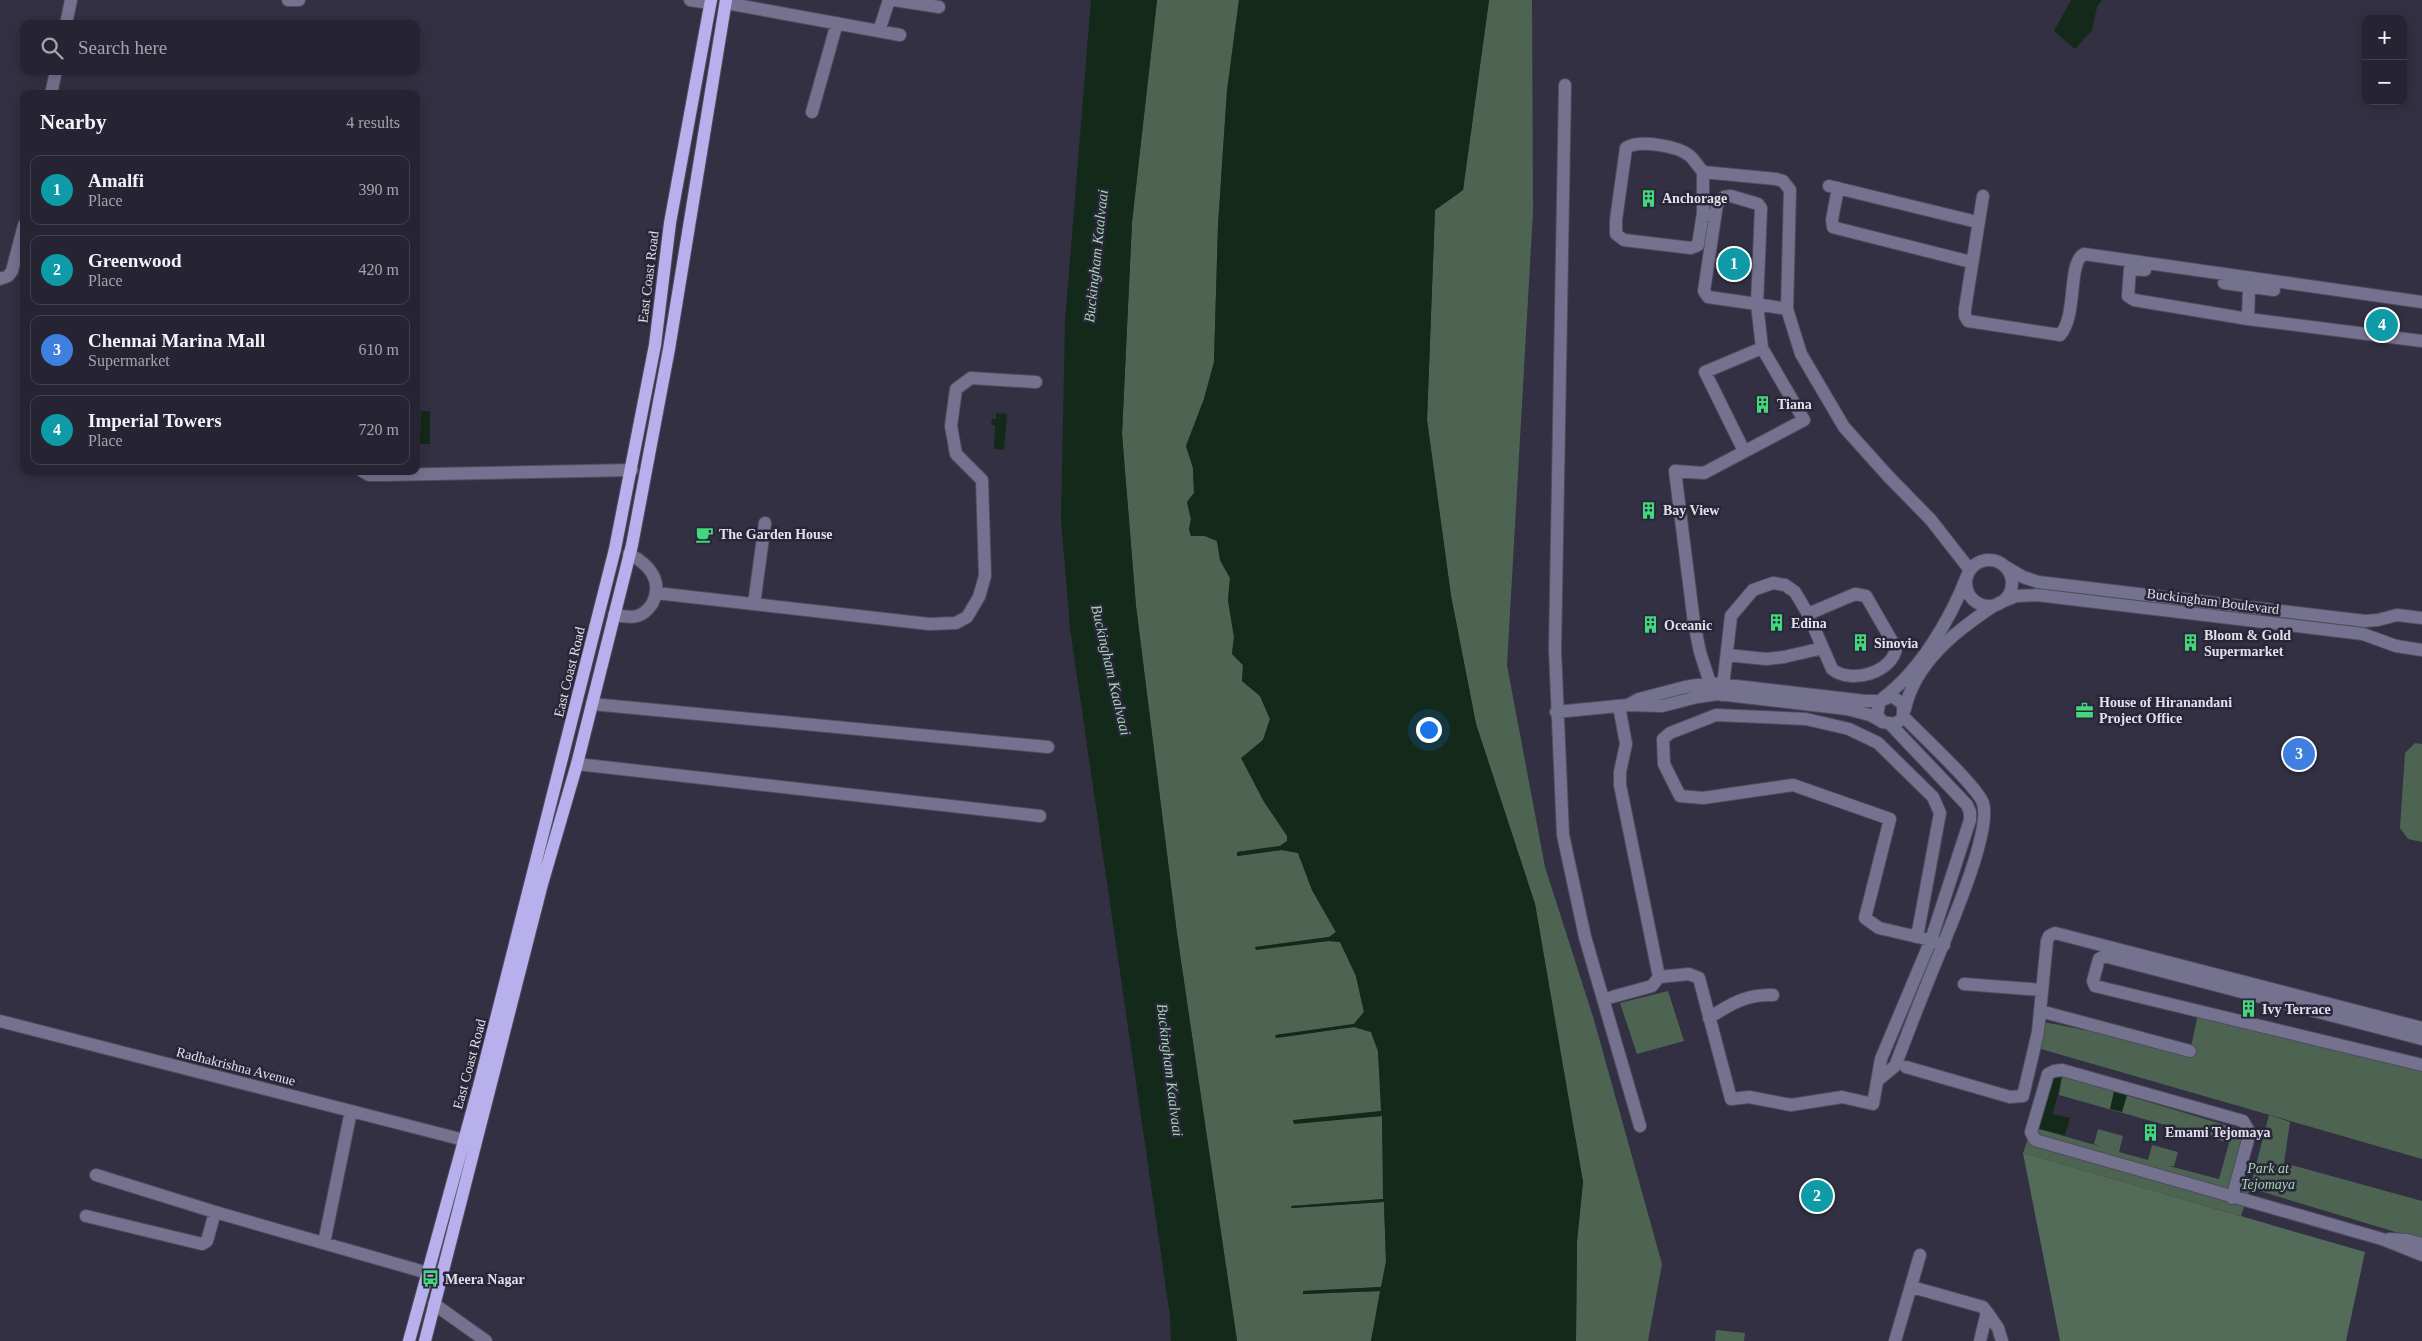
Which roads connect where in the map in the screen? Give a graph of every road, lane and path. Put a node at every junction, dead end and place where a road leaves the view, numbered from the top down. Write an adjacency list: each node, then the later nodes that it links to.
1 (71, 0): 10 (street)
2 (288, 0): 3 (street)
3 (300, 0)
4 (690, 0): 7 (street)
5 (888, 0): 12 (street)
6 (894, 0): 9 (street)
7 (711, 2): 35 (main road, East Coast Road)
8 (726, 2): 11 (street); 38 (main road, East Coast Road)
9 (939, 7)
10 (67, 20)
11 (838, 24): 12 (street); 17 (street)
12 (879, 31): 13 (street)
13 (900, 35)
14 (55, 75): 16 (street)
15 (1565, 85): 59 (street)
16 (52, 90)
17 (812, 112)
18 (1703, 172): 20 (street); 20 (street); 29 (street)
19 (1983, 196): 21 (street)
20 (1709, 215): 27 (street); 27 (street)
21 (1977, 222): 23 (street); 23 (street)
22 (20, 240): 24 (street)
23 (1972, 262): 26 (street)
24 (0, 278)
25 (2249, 287): 28 (street); 30 (street); 30 (street)
26 (2422, 302)
27 (1757, 304): 29 (street); 32 (street)
28 (2422, 308)
29 (1787, 309): 40 (street)
30 (2248, 319): 31 (street)
31 (2422, 341)
32 (1762, 348): 34 (street); 34 (street)
33 (1036, 382): 43 (street)
34 (1744, 451): 54 (street)
35 (632, 470): 36 (street); 86 (main road, East Coast Road)
36 (420, 473)
37 (765, 523): 43 (street)
38 (629, 554): 41 (street); 46 (main road, East Coast Road)
39 (2006, 567): 40 (street, Buckingham Boulevard); 42 (street, Buckingham Boulevard); 44 (street, Buckingham Boulevard)
40 (1968, 573): 44 (street, Buckingham Boulevard); 56 (street)
41 (656, 594): 43 (street); 46 (street)
42 (2216, 603): 47 (street); 49 (street, Buckingham Boulevard)
43 (754, 604)
44 (1998, 604): 47 (street, Buckingham Boulevard); 60 (street, Buckingham Boulevard)
45 (1808, 614): 51 (street); 51 (street); 53 (street)
46 (614, 616): 57 (main road, East Coast Road)
47 (2214, 616): 50 (street, Buckingham Boulevard)
48 (2422, 618): 49 (street, Buckingham Boulevard)
49 (2371, 621): 50 (street)
50 (2369, 635): 52 (street, Buckingham Boulevard)
51 (1823, 648): 53 (street)
52 (2422, 650)
53 (1727, 655): 55 (street)
54 (1710, 684): 55 (street); 58 (street)
55 (1722, 689): 56 (street); 58 (street); 61 (street)
56 (1882, 700): 60 (street); 61 (street)
57 (592, 704): 62 (street); 65 (main road, East Coast Road)
58 (1624, 706): 59 (street); 70 (street)
59 (1556, 712): 85 (street)
60 (1904, 713): 61 (street); 63 (street)
61 (1886, 723): 64 (street)
62 (1048, 747)
63 (1933, 747): 64 (street); 69 (street)
64 (1920, 757): 68 (street)
65 (577, 764): 66 (street); 98 (main road, East Coast Road)
66 (1040, 816)
67 (1917, 937): 67 (street); 68 (street)
68 (1931, 940): 69 (street); 83 (street)
69 (1944, 946): 83 (street)
70 (1659, 977): 74 (street); 76 (street)
71 (1964, 984): 72 (street)
72 (2042, 990): 75 (street); 78 (street)
73 (1773, 995): 76 (street)
74 (1612, 997)
75 (2040, 1011): 80 (street); 82 (street)
76 (1709, 1018): 83 (street)
77 (0, 1021): 84 (street, Radhakrishna Avenue)
78 (2422, 1028)
79 (2422, 1038): 81 (street)
80 (2190, 1051)
81 (2422, 1065)
82 (1906, 1067)
83 (1878, 1079)
84 (351, 1112): 86 (street, Radhakrishna Avenue); 92 (street)
85 (1640, 1126)
86 (464, 1140): 96 (main road, East Coast Road)
87 (96, 1175): 89 (street)
88 (2232, 1198): 88 (street); 91 (street)
89 (215, 1212): 90 (street); 92 (street)
90 (86, 1216)
91 (2382, 1239): 93 (street); 95 (street)
92 (324, 1243): 96 (street)
93 (2422, 1244)
94 (1920, 1255): 97 (street)
95 (2422, 1255)
96 (428, 1273): 100 (main road, East Coast Road)
97 (1912, 1287): 99 (street); 103 (street)
98 (434, 1304): 101 (main road, East Coast Road); 102 (street)
99 (1988, 1312): 104 (street); 105 (street)
100 (409, 1341)
101 (425, 1341)
102 (486, 1341)
103 (1895, 1341)
104 (1980, 1341)
105 (2002, 1341)

